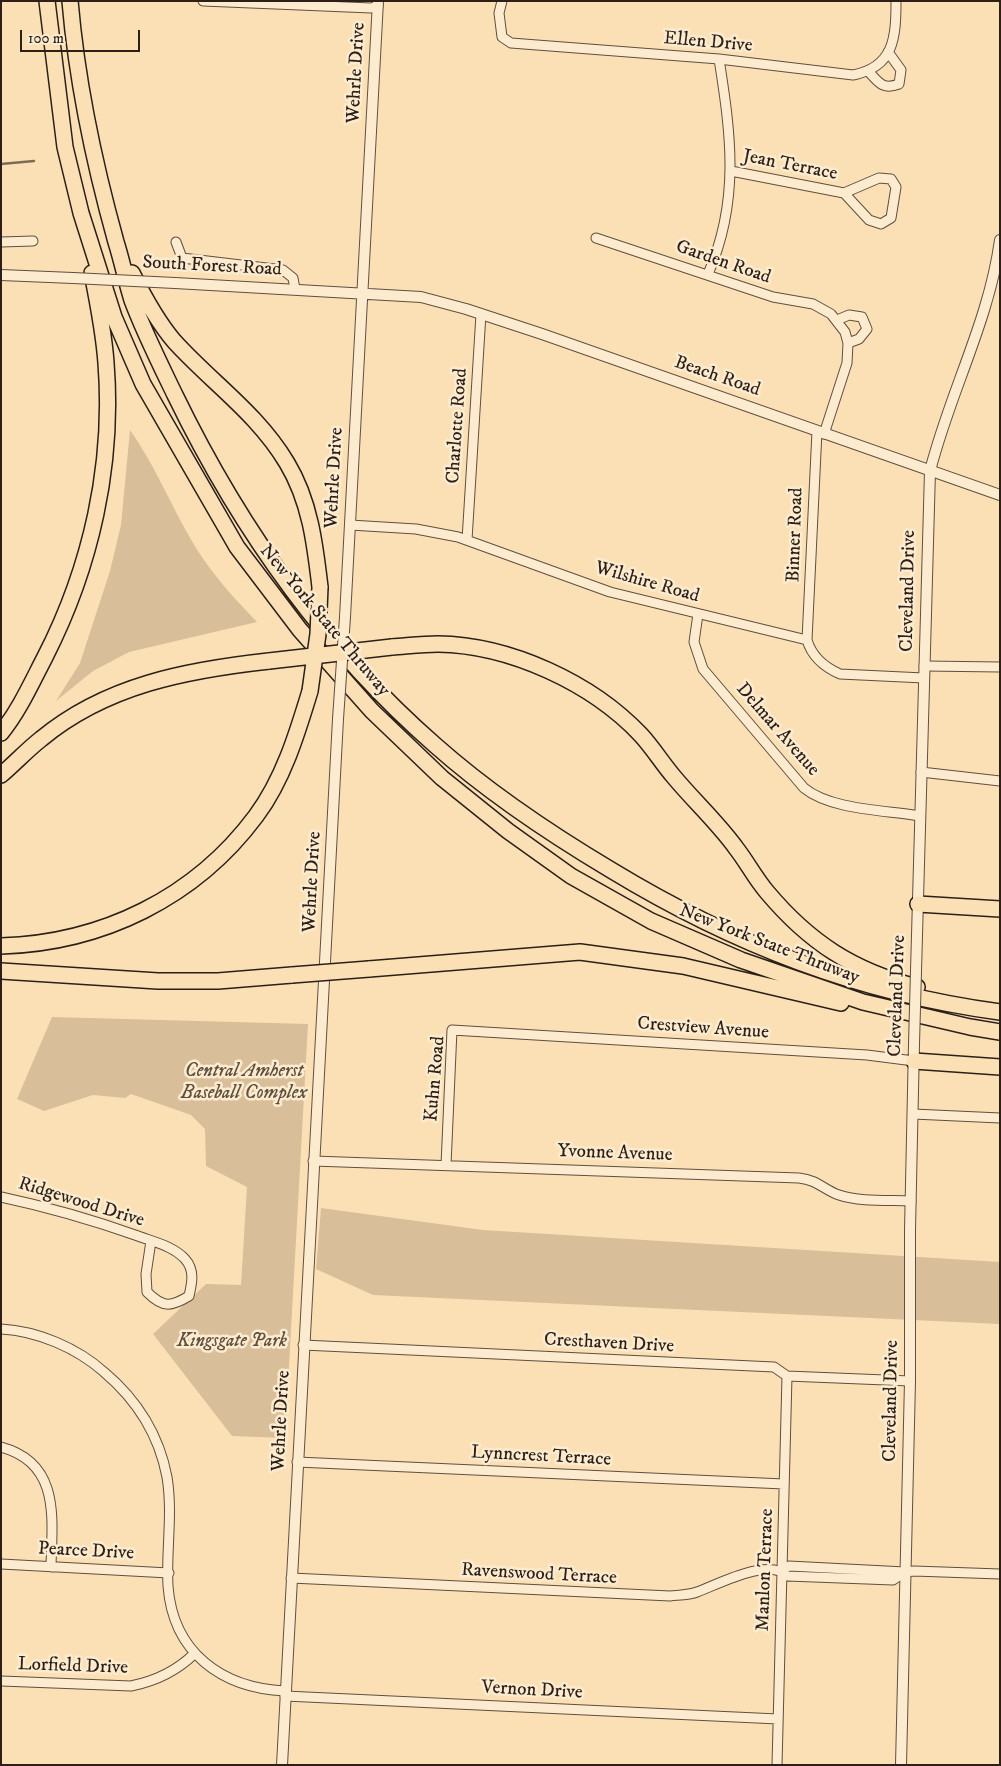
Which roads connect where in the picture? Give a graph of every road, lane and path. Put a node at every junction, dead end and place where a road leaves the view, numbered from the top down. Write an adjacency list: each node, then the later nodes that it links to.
1 (47, 1): 12 (highway, New York State Thruway)
2 (70, 1): 16 (highway, New York State Thruway)
3 (203, 1): 6 (street)
4 (502, 1): 8 (street, Ellen Drive)
5 (896, 1): 7 (street)
6 (378, 4): 22 (street, Wehrle Drive)
7 (888, 52): 9 (street); 9 (street)
8 (719, 59): 9 (street, Ellen Drive); 10 (street)
9 (869, 72)
10 (731, 171): 11 (street, Jean Terrace); 19 (street)
11 (844, 193): 11 (street, Jean Terrace)
12 (81, 213): 37 (highway); 48 (highway, New York State Thruway)
13 (596, 238): 19 (street, Garden Road)
14 (1000, 240): 28 (street, Cleveland Drive)
15 (33, 241): 17 (street)
16 (116, 241): 44 (highway, bridge); 47 (highway, New York State Thruway)
17 (1, 242)
18 (176, 242): 21 (street)
19 (708, 274): 25 (street, Garden Road)
20 (1, 275): 21 (street, South Forest Road, bridge)
21 (294, 289): 22 (street, South Forest Road)
22 (363, 292): 23 (street, South Forest Road); 30 (street, Wehrle Drive)
23 (421, 296): 24 (street, Beach Road)
24 (481, 314): 27 (street, Beach Road); 31 (street, Charlotte Road)
25 (837, 320): 26 (street, Garden Road); 26 (street)
26 (848, 343): 27 (street)
27 (821, 432): 28 (street, Beach Road); 33 (street, Binner Road)
28 (930, 471): 29 (street, Beach Road); 34 (street, Cleveland Drive)
29 (1000, 495)
30 (350, 525): 31 (street, Wilshire Road); 55 (street, Wehrle Drive, bridge)
31 (467, 540): 32 (street, Wilshire Road)
32 (698, 614): 33 (street, Wilshire Road); 41 (street, Delmar Avenue)
33 (807, 640): 36 (street)
34 (924, 666): 35 (street); 36 (street, Cleveland Drive)
35 (1000, 667)
36 (924, 678): 38 (street, Cleveland Drive)
37 (1, 733)
38 (921, 772): 40 (street); 41 (street, Cleveland Drive)
39 (1, 775): 46 (highway, bridge)
40 (1000, 781)
41 (920, 816): 42 (street, Cleveland Drive)
42 (918, 904): 43 (highway); 51 (street, Cleveland Drive, bridge)
43 (1000, 909)
44 (1, 946)
45 (1, 971): 48 (highway, bridge)
46 (1000, 1003)
47 (1000, 1012)
48 (906, 1013): 50 (highway, New York State Thruway)
49 (490, 1032): 51 (street, Crestview Avenue); 56 (street, Kuhn Road)
50 (1000, 1032)
51 (914, 1061): 52 (highway); 53 (street, Cleveland Drive)
52 (1000, 1067)
53 (912, 1114): 54 (street); 58 (street, Cleveland Drive)
54 (1000, 1118)
55 (313, 1161): 56 (street, Yvonne Avenue); 61 (street, Wehrle Drive)
56 (446, 1165): 58 (street, Yvonne Avenue)
57 (1, 1197): 59 (street, Ridgewood Drive)
58 (910, 1201): 63 (street, Cleveland Drive)
59 (151, 1241): 59 (street, Ridgewood Drive)
60 (1, 1330): 72 (street, Vernon Drive)
61 (303, 1345): 62 (street, Cresthaven Drive); 65 (street, Wehrle Drive)
62 (787, 1376): 63 (street, Cresthaven Drive); 66 (street, Manlon Terrace)
63 (910, 1381): 71 (street, Cleveland Drive)
64 (1, 1447): 68 (street)
65 (297, 1462): 66 (street, Lynncrest Terrace); 74 (street, Wehrle Drive)
66 (784, 1484): 70 (street, Manlon Terrace)
67 (1, 1564): 68 (street, Pearce Drive)
68 (51, 1567): 72 (street, Pearce Drive)
69 (840, 1568): 70 (street, Ravenswood Terrace); 71 (street, Ravenswood Terrace); 75 (street)
70 (781, 1570): 74 (street, Ravenswood Terrace); 75 (street, Ravenswood Terrace); 79 (street, Manlon Terrace)
71 (905, 1572): 73 (street); 75 (street, Ravenswood Terrace); 82 (street, Cleveland Drive)
72 (168, 1573): 76 (street, Vernon Drive)
73 (1000, 1574)
74 (291, 1578): 78 (street, Wehrle Drive)
75 (839, 1578)
76 (195, 1653): 77 (street, Lorfield Drive); 78 (street, Vernon Drive)
77 (1, 1681)
78 (285, 1694): 79 (street, Vernon Drive); 80 (street, Wehrle Drive)
79 (778, 1719): 81 (street, Manlon Terrace)
80 (282, 1765)
81 (777, 1765)
82 (901, 1765)

